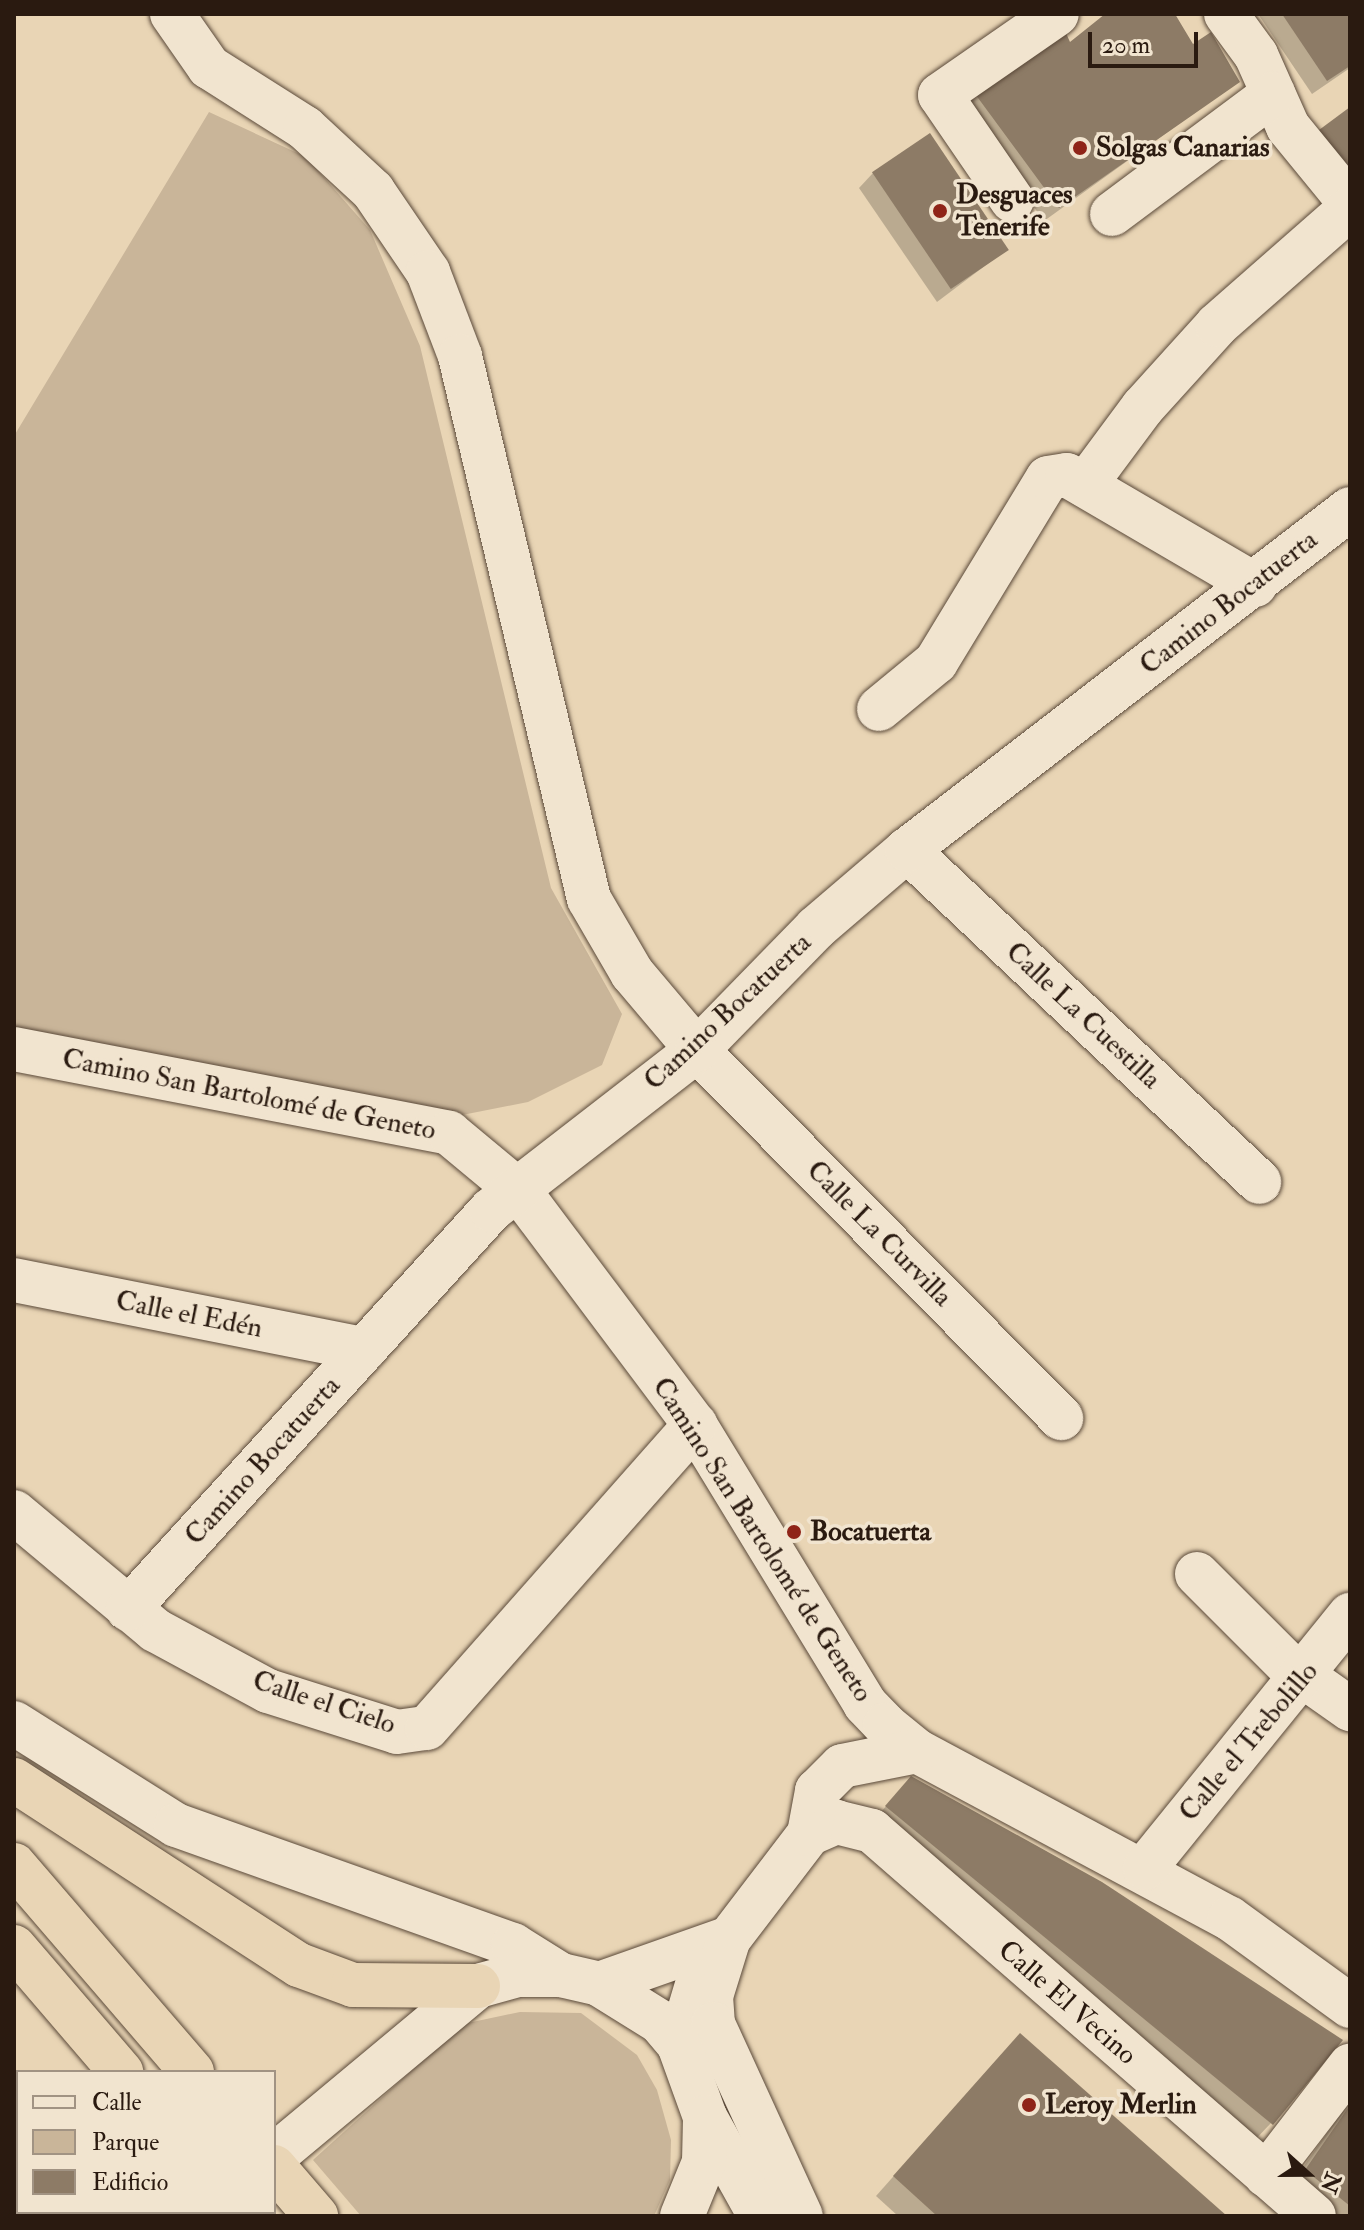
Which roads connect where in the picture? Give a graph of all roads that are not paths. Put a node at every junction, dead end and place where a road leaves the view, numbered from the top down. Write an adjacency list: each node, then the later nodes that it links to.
1 (172, 14): 14 (street, Calle La Curvilla)
2 (1057, 14): 5 (street)
3 (1226, 14): 4 (street)
4 (1281, 111): 6 (street); 7 (street)
5 (1012, 200)
6 (1350, 205): 8 (street)
7 (1112, 214)
8 (1085, 485): 10 (street); 11 (street)
9 (1350, 509): 10 (street, Camino Bocatuerta)
10 (1255, 585): 12 (street, Camino Bocatuerta)
11 (879, 709)
12 (907, 850): 14 (street, Camino Bocatuerta); 15 (street, Calle La Cuestilla)
13 (14, 1049): 16 (street, Camino San Bartolomé de Geneto)
14 (697, 1050): 16 (street, Camino Bocatuerta); 19 (street, Calle La Curvilla)
15 (1259, 1182)
16 (520, 1192): 18 (street, Camino Bocatuerta); 20 (street, Camino San Bartolomé de Geneto)
17 (14, 1280): 18 (street, Calle el Edén)
18 (364, 1349): 23 (street, Camino Bocatuerta)
19 (1061, 1418)
20 (695, 1425): 23 (street, Calle el Cielo); 26 (street, Camino San Bartolomé de Geneto)
21 (14, 1512): 23 (street, Calle el Cielo)
22 (1197, 1574): 25 (street)
23 (128, 1609)
24 (1350, 1615): 25 (street, Calle el Trebolillo)
25 (1304, 1678): 27 (street); 35 (street, Calle el Trebolillo)
26 (865, 1704): 29 (street, Camino San Bartolomé de Geneto); 30 (street)
27 (1350, 1709)
28 (14, 1723): 38 (street)
29 (917, 1751): 30 (street); 35 (street, Camino San Bartolomé de Geneto)
30 (857, 1763): 32 (street); 33 (street)
31 (14, 1780): 39 (highway)
32 (872, 1831): 33 (street, Calle El Vecino); 47 (street, Calle El Vecino)
33 (809, 1834): 36 (street)
34 (14, 1865): 44 (highway)
35 (1145, 1868): 40 (street, Camino San Bartolomé de Geneto)
36 (729, 1938): 38 (street); 41 (street); 51 (street)
37 (14, 1947): 43 (highway)
38 (580, 1980): 39 (street); 41 (street)
39 (478, 1986): 46 (street)
40 (1350, 2006)
41 (679, 2045): 45 (street)
42 (1350, 2066): 47 (street)
43 (119, 2070)
44 (190, 2070)
45 (705, 2117): 49 (street); 50 (street)
46 (281, 2154): 48 (highway)
47 (1266, 2175): 52 (street, Calle El Vecino)
48 (316, 2216)
49 (682, 2216)
50 (760, 2216)
51 (801, 2216)
52 (1314, 2216)

